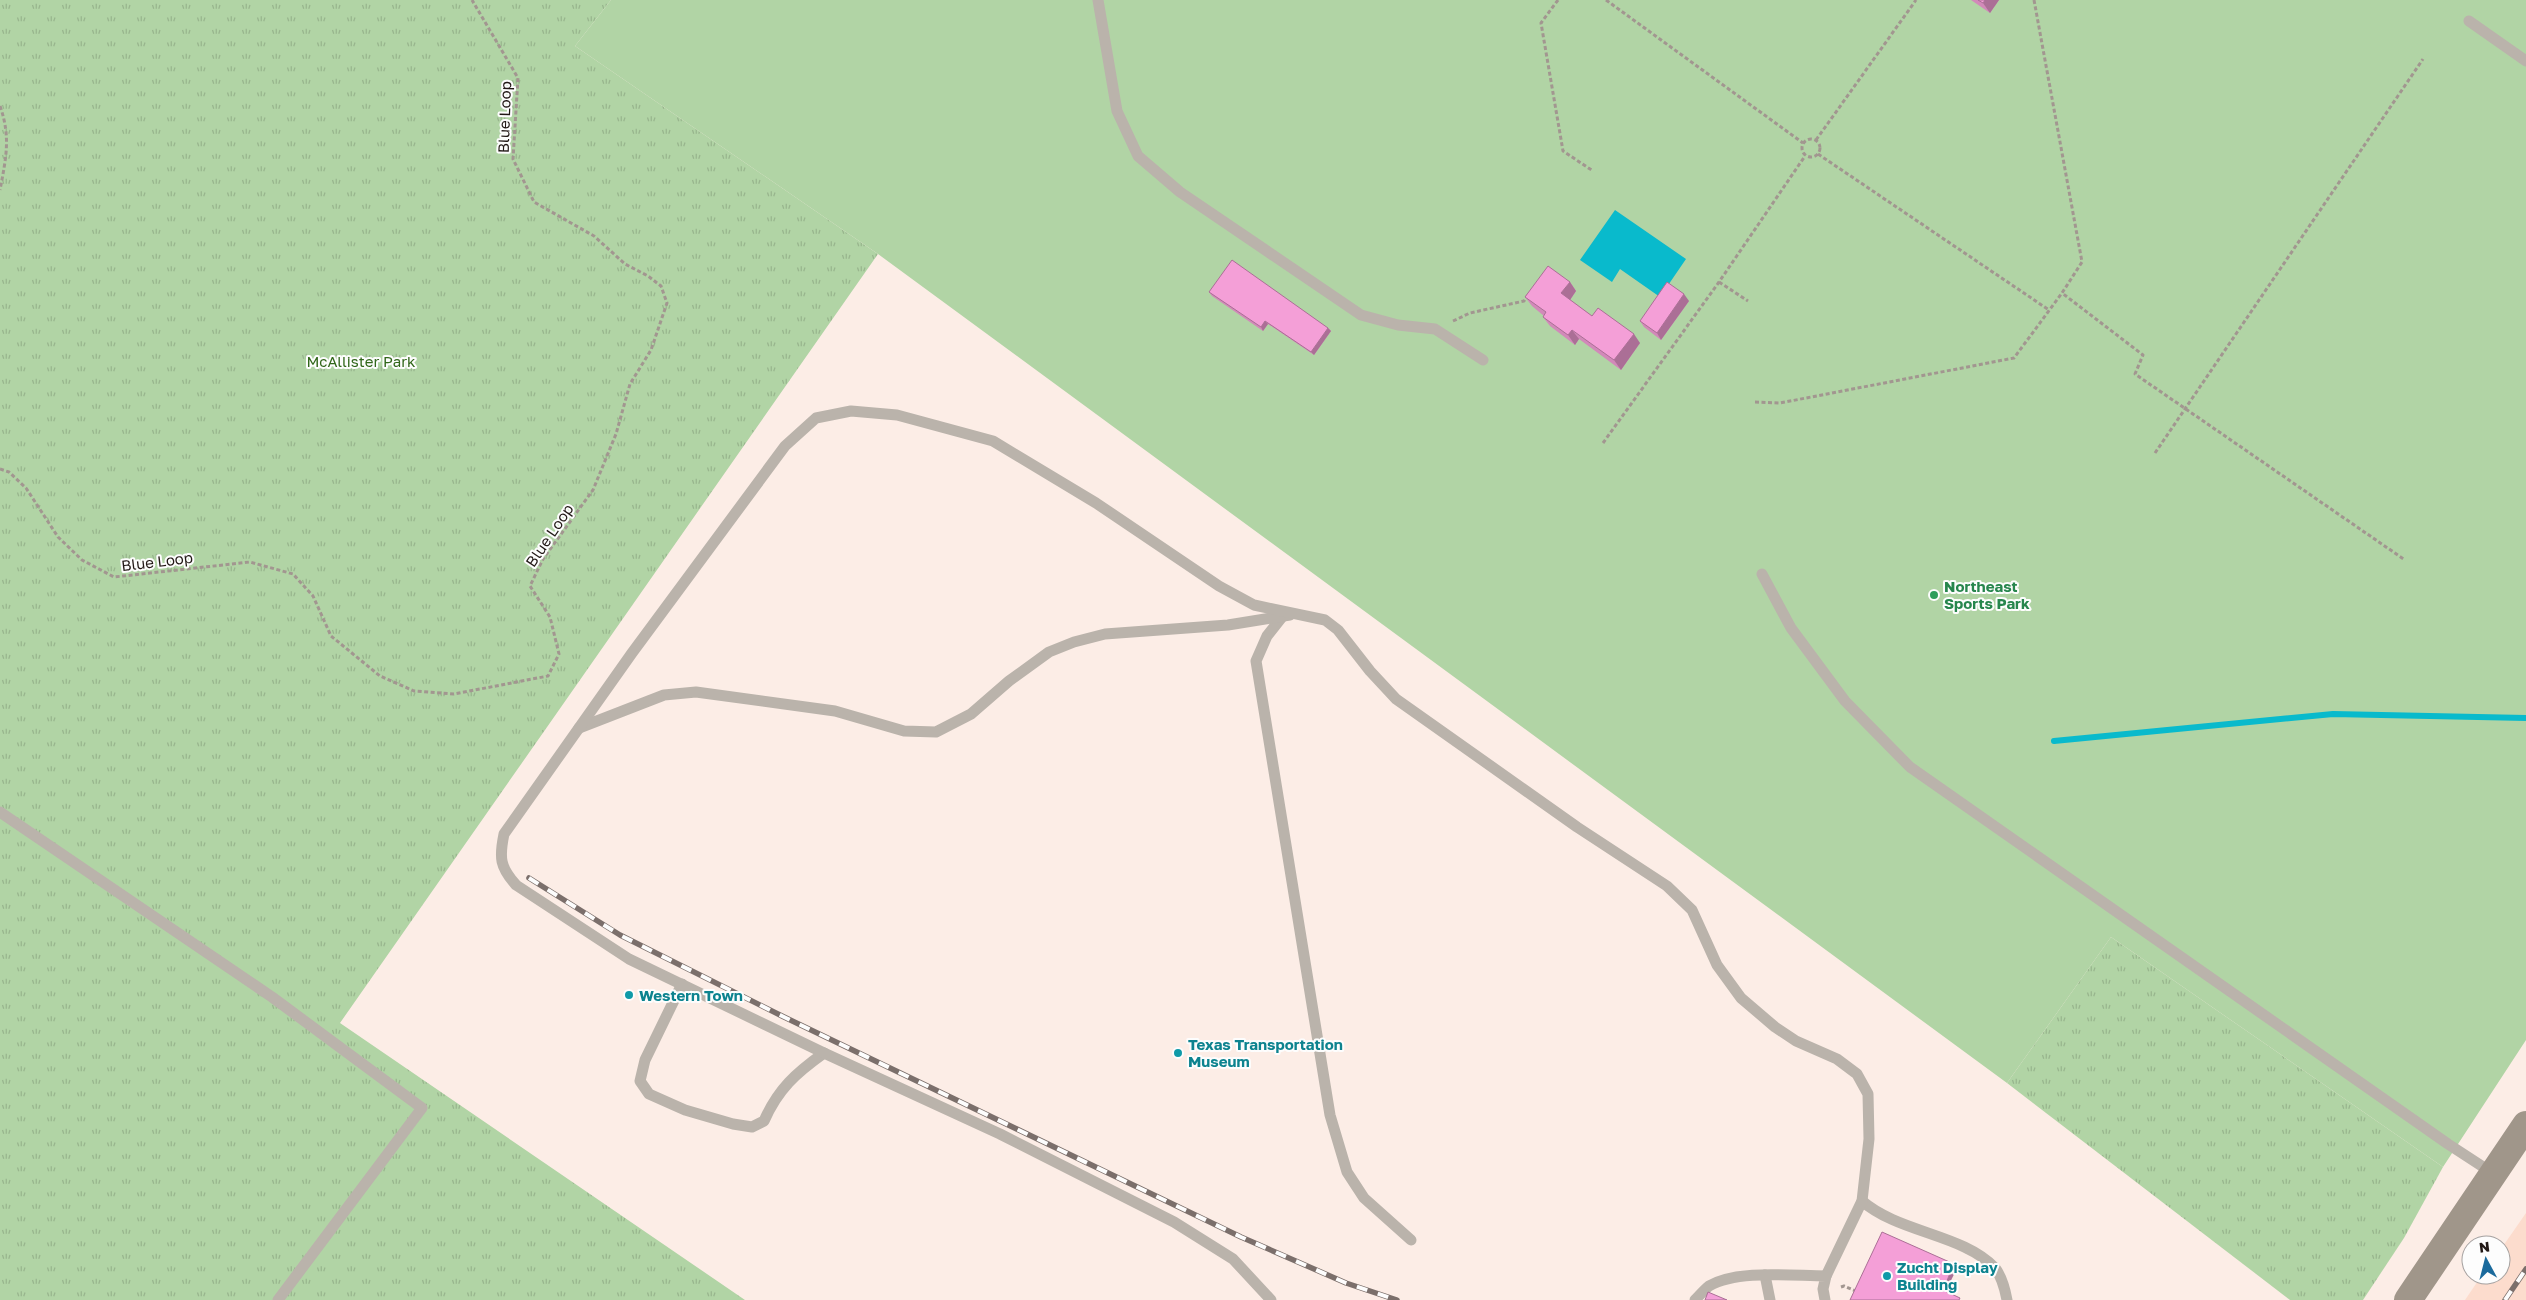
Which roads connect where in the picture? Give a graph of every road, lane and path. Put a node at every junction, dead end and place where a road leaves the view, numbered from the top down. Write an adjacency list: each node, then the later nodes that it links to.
1 (472, 0): 28 (path, Blue Loop)
2 (1098, 0): 22 (lane)
3 (1558, 0): 15 (path)
4 (1606, 0): 12 (path)
5 (1916, 0): 11 (path)
6 (2034, 0): 19 (path)
7 (2469, 21): 9 (lane)
8 (2423, 59): 25 (path)
9 (2526, 61)
10 (0, 106): 16 (path)
11 (1816, 140): 12 (path); 13 (path)
12 (1803, 143): 14 (path)
13 (1818, 154): 14 (path); 21 (path)
14 (1805, 156): 17 (path)
15 (1593, 171)
16 (0, 190)
17 (1719, 282): 20 (path); 26 (path)
18 (1534, 288): 22 (path)
19 (2062, 293): 21 (path); 25 (path)
20 (1748, 301)
21 (2049, 310): 24 (path)
22 (1435, 329): 23 (lane)
23 (1483, 360)
24 (1755, 402)
25 (2185, 409): 27 (path); 29 (path)
26 (1603, 443)
27 (2155, 453)
28 (0, 469)
29 (2405, 560)
30 (1762, 574): 38 (lane)
31 (1296, 614): 32 (lane); 33 (lane); 39 (lane)
32 (1282, 616): 33 (lane); 40 (lane)
33 (578, 728): 35 (lane)
34 (0, 812): 43 (lane)
35 (682, 984): 36 (lane); 36 (lane)
36 (824, 1053): 44 (lane)
37 (2526, 1125): 38 (main road)
38 (2494, 1174): 49 (main road)
39 (1862, 1201): 42 (lane); 48 (lane)
40 (1411, 1240)
41 (1765, 1275): 42 (lane); 45 (lane); 46 (lane)
42 (1826, 1276): 47 (lane)
43 (278, 1300)
44 (1271, 1300)
45 (1695, 1300)
46 (1770, 1300)
47 (1825, 1300)
48 (2007, 1300)
49 (2408, 1300)

